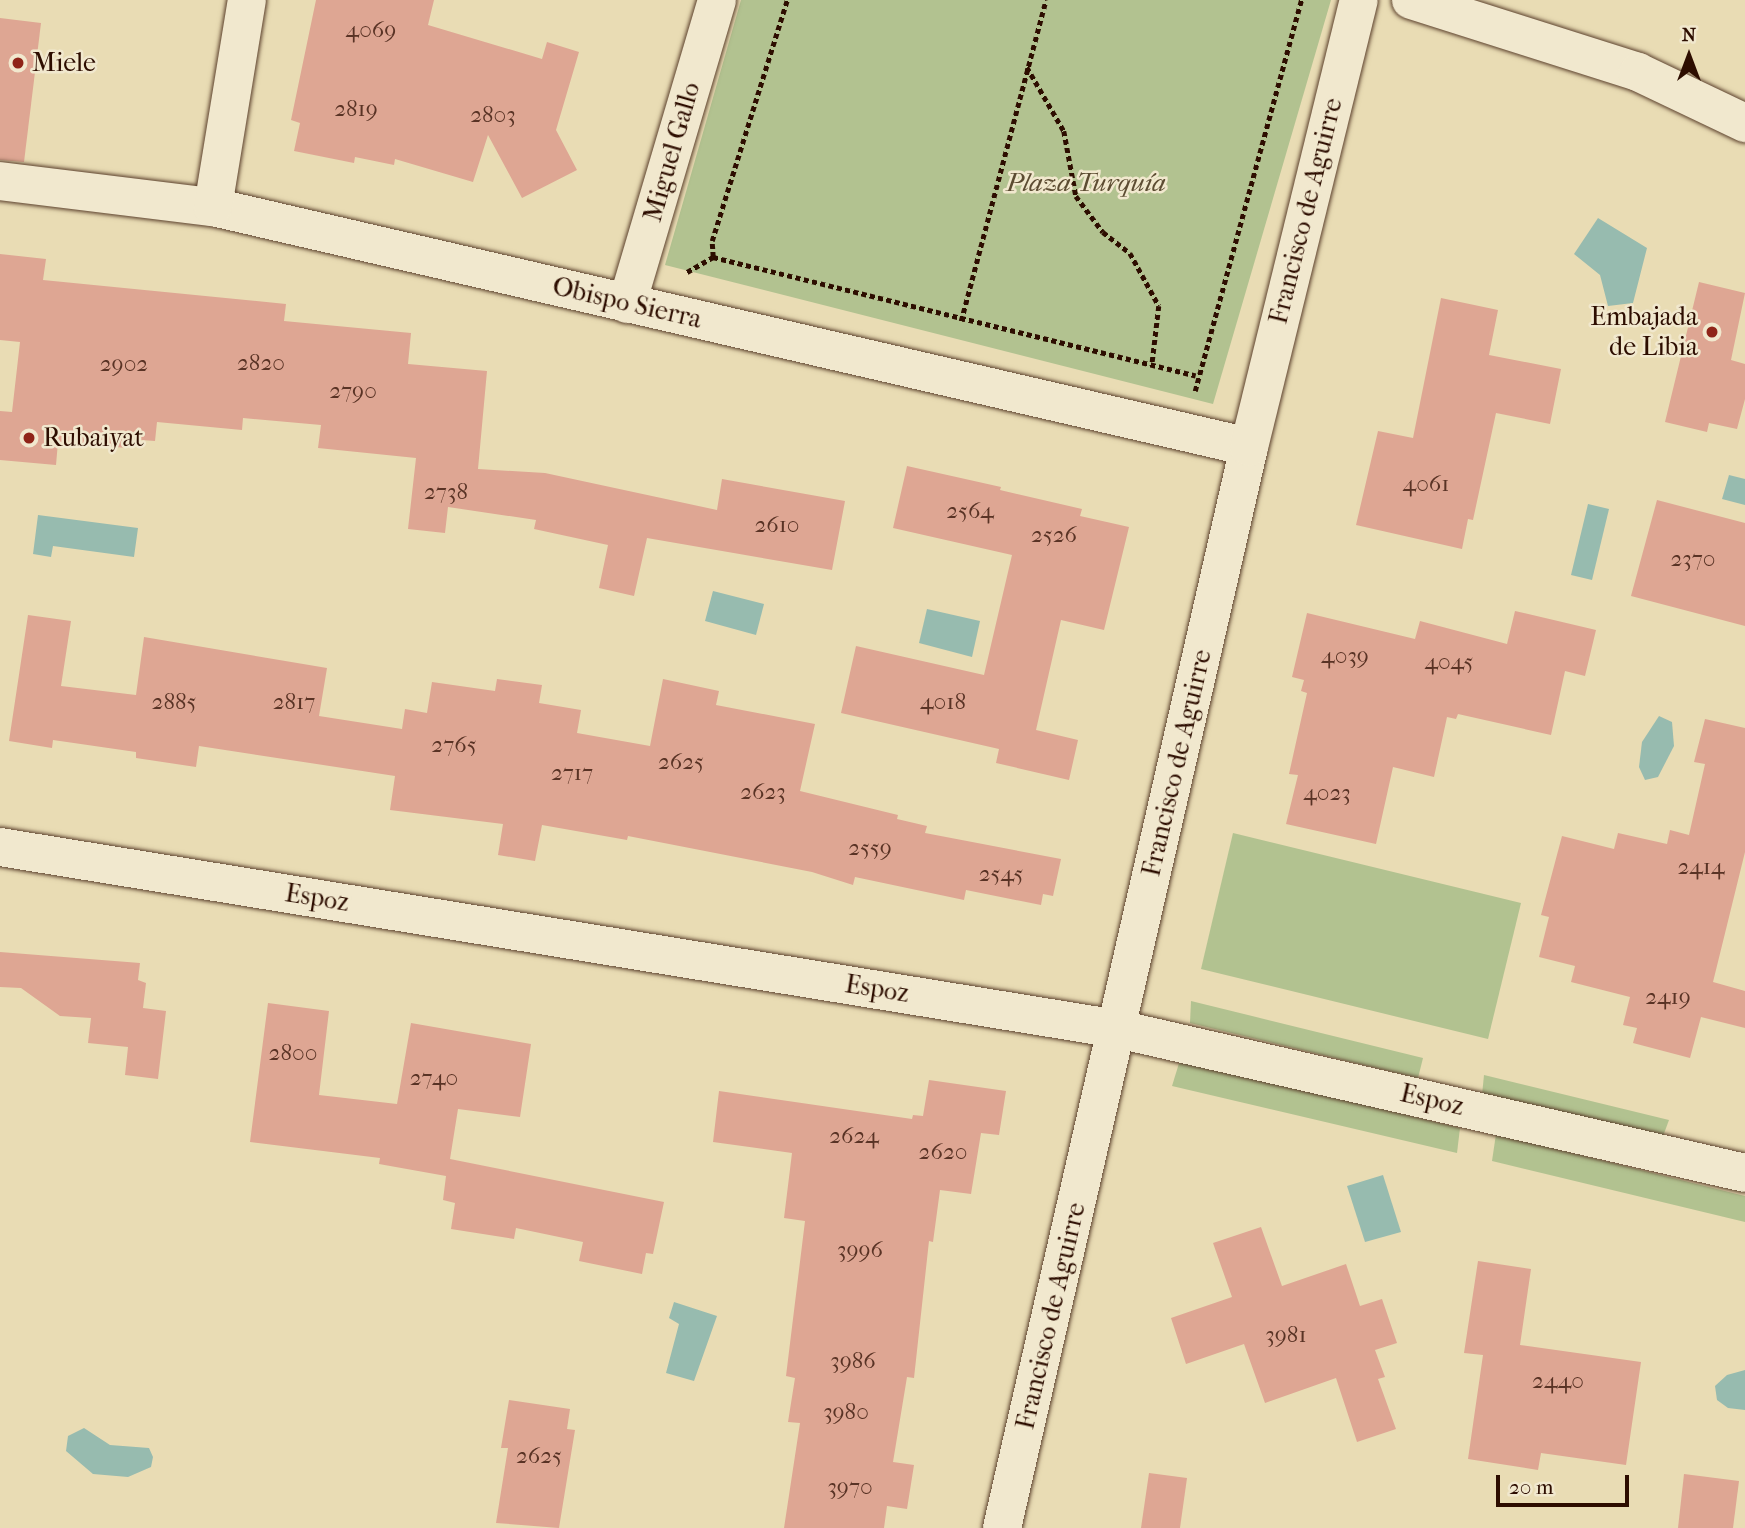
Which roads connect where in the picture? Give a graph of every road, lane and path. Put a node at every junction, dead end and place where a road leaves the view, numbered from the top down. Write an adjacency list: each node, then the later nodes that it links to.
1 (247, 0): 11 (street)
2 (717, 0): 12 (street, Miguel Gallo)
3 (787, 0): 13 (path)
4 (1046, 0): 8 (path)
5 (1301, 0): 14 (path)
6 (1359, 0): 15 (street, Francisco de Aguirre)
7 (1411, 0): 9 (street)
8 (1027, 68): 13 (path); 14 (path)
9 (1745, 123)
10 (0, 181): 11 (street, Obispo Sierra)
11 (213, 206): 12 (street, Obispo Sierra)
12 (627, 304): 15 (street, Obispo Sierra)
13 (961, 321): 14 (path)
14 (1152, 366)
15 (1249, 447): 17 (street, Francisco de Aguirre)
16 (0, 847): 17 (street, Espoz)
17 (1118, 1029): 18 (street, Espoz); 19 (street, Francisco de Aguirre)
18 (1745, 1173)
19 (1002, 1528)

